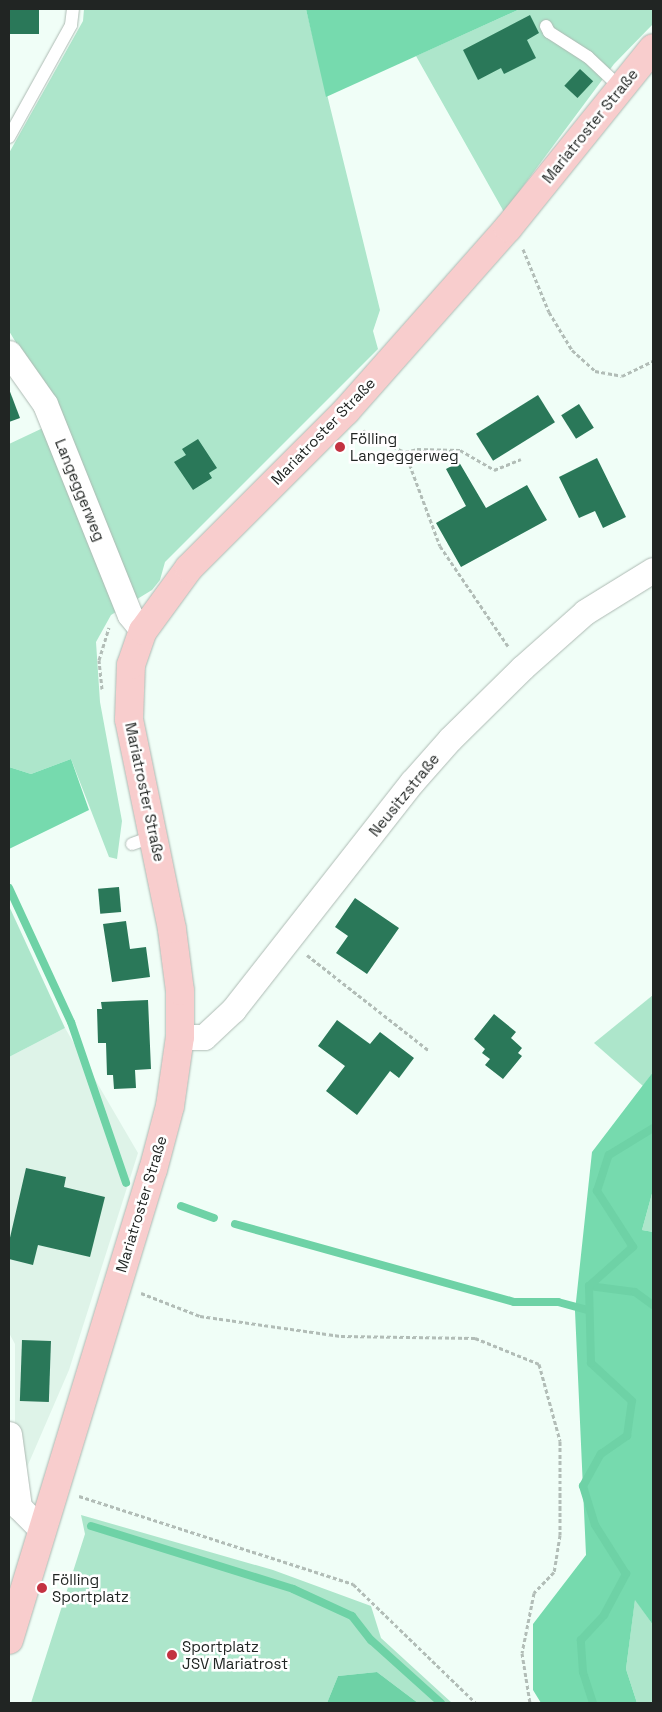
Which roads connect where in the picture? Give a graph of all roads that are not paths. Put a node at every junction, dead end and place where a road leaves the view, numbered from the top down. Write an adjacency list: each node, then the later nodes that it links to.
1 (73, 9): 5 (lane)
2 (546, 26): 4 (lane)
3 (653, 48): 4 (main road, Mariatroster Straße)
4 (621, 88): 8 (main road, Mariatroster Straße)
5 (9, 137)
6 (9, 352): 8 (street, Langeggerweg)
7 (653, 570): 9 (street, Neusitzstraße)
8 (143, 631): 9 (main road, Mariatroster Straße)
9 (180, 1037): 11 (main road, Mariatroster Straße)
10 (9, 1434): 11 (street)
11 (42, 1530): 12 (main road, Mariatroster Straße)
12 (9, 1640)

